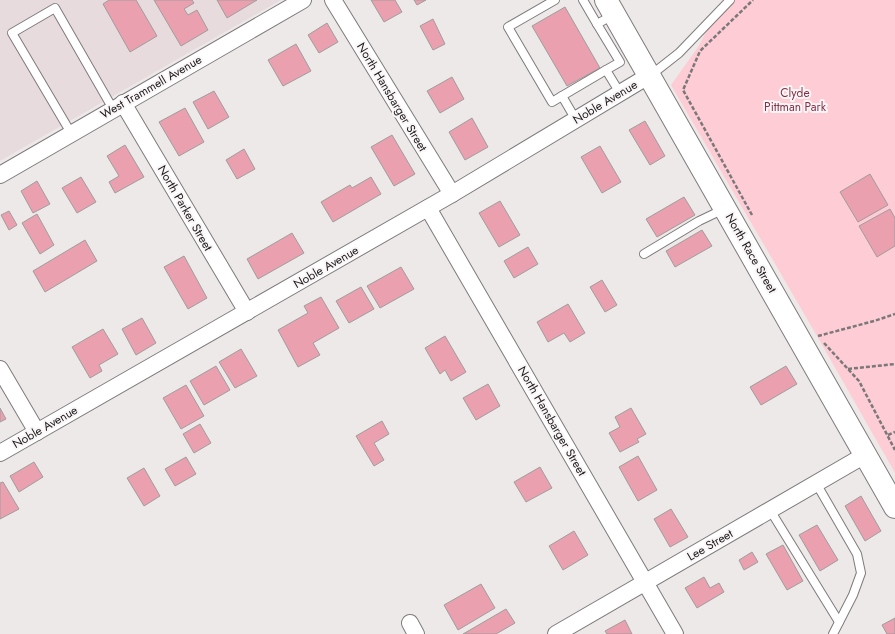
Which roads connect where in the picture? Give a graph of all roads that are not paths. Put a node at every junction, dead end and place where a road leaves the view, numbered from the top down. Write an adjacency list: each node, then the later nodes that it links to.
1 (303, 0): 11 (street, West Trammell Avenue)
2 (333, 0): 15 (street, North Hansbarger Street)
3 (555, 0): 10 (lane)
4 (583, 0): 6 (lane)
5 (730, 0): 8 (lane)
6 (606, 13): 7 (lane); 8 (main road, North Race Street)
7 (606, 70): 9 (lane); 10 (lane)
8 (650, 76): 9 (street, Noble Avenue); 17 (main road, North Race Street)
9 (620, 93): 12 (street, Noble Avenue)
10 (562, 96): 12 (lane)
11 (118, 106): 13 (street, West Trammell Avenue); 13 (lane); 19 (street, North Parker Street)
12 (576, 120): 15 (street, Noble Avenue)
13 (71, 133): 14 (street, West Trammell Avenue)
14 (0, 175)
15 (452, 194): 16 (street, Noble Avenue)
16 (428, 208): 19 (street, Noble Avenue); 27 (street, North Hansbarger Street)
17 (725, 208): 18 (lane); 23 (main road, North Race Street)
18 (644, 254)
19 (247, 312): 21 (street, Noble Avenue)
20 (0, 369): 21 (street)
21 (37, 432): 22 (street, Noble Avenue)
22 (0, 453)
23 (865, 455): 24 (street, Lee Street); 25 (main road, North Race Street)
24 (816, 483): 26 (street, Lee Street); 28 (lane)
25 (895, 507)
26 (770, 510): 27 (street, Lee Street); 28 (lane)
27 (645, 582): 29 (street, Lee Street); 30 (street, North Hansbarger Street)
28 (839, 622): 31 (lane)
29 (556, 634)
30 (675, 634)
31 (833, 634)

